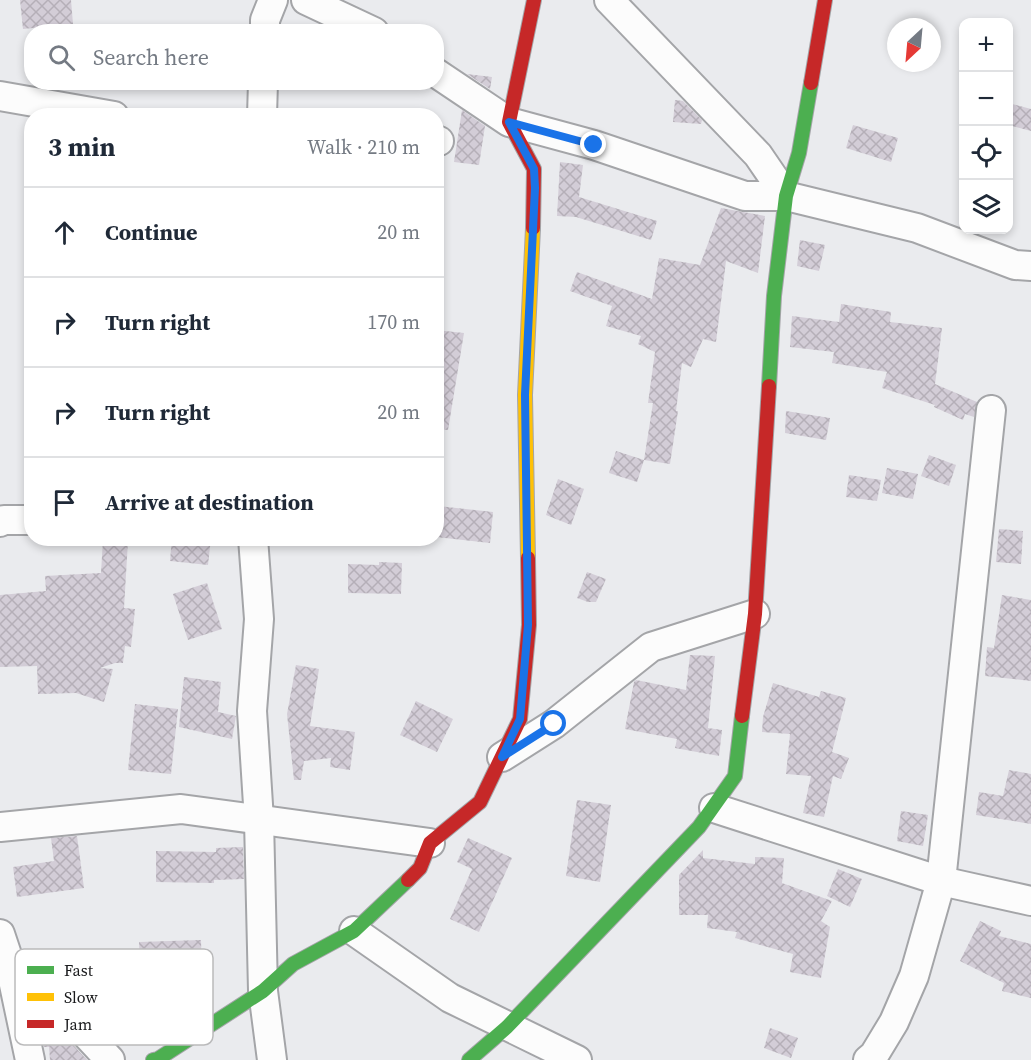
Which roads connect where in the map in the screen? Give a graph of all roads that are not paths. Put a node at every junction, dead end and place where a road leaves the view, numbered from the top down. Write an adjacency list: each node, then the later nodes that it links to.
1 (273, 0): 6 (street)
2 (306, 0): 7 (street)
3 (534, 0): 13 (street)
4 (609, 0): 14 (street)
5 (825, 0): 14 (street)
6 (266, 24)
7 (357, 24)
8 (444, 78): 13 (street)
9 (263, 90): 12 (street)
10 (0, 96): 11 (street)
11 (79, 108)
12 (262, 108)
13 (509, 122): 14 (street); 19 (street)
14 (786, 196): 15 (street); 18 (street)
15 (1031, 266)
16 (991, 410): 24 (street)
17 (254, 546): 21 (street)
18 (755, 614): 19 (street); 20 (street)
19 (502, 757): 23 (street)
20 (714, 808): 24 (street); 31 (street)
21 (259, 820): 22 (street); 23 (street); 28 (street)
22 (0, 827)
23 (430, 843): 26 (street)
24 (941, 881): 25 (street); 41 (street)
25 (1031, 901)
26 (354, 931): 28 (street); 31 (street)
27 (5, 948): 29 (street)
28 (263, 991): 30 (street); 38 (street)
29 (15, 993)
30 (213, 1023)
31 (507, 1027): 39 (street); 40 (street)
32 (27, 1045): 35 (street)
33 (96, 1045): 36 (street)
34 (180, 1045): 37 (street)
35 (30, 1060)
36 (110, 1060)
37 (153, 1060)
38 (272, 1060)
39 (469, 1060)
40 (577, 1060)
41 (868, 1060)

